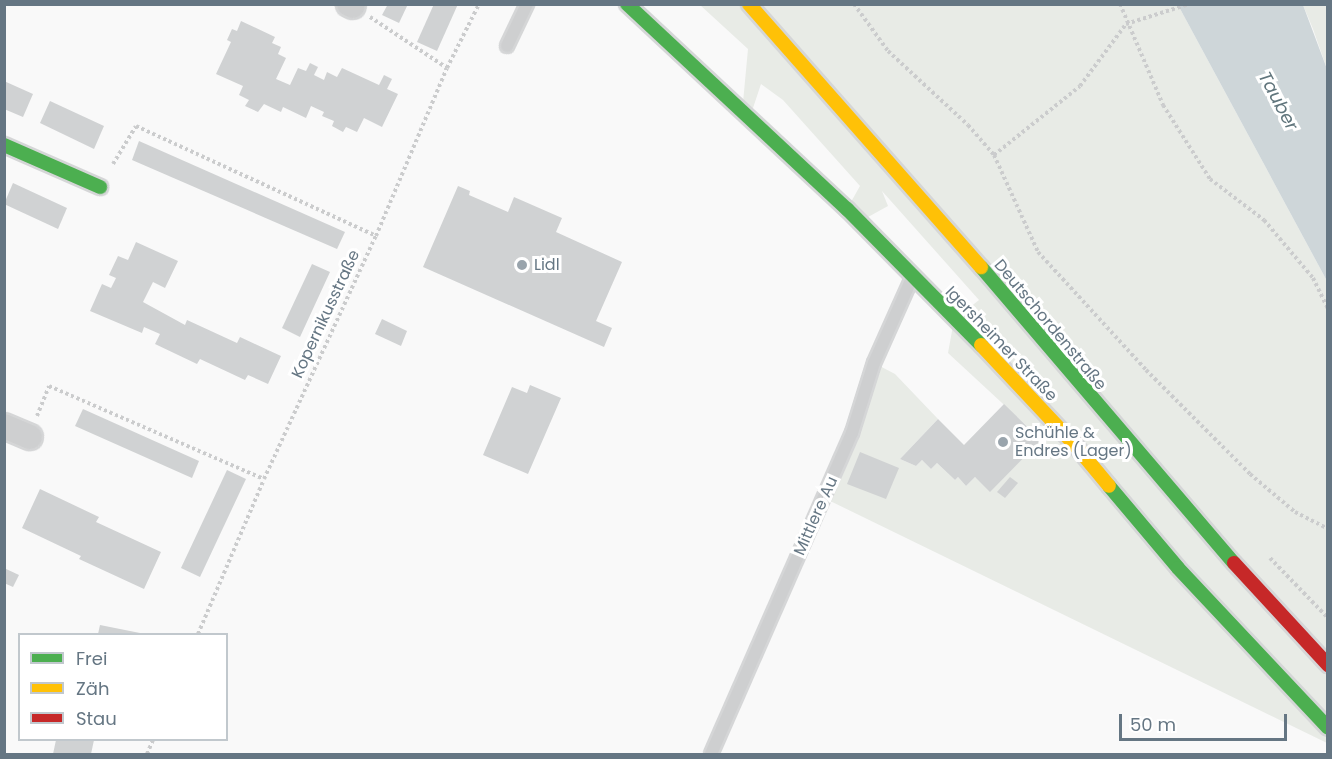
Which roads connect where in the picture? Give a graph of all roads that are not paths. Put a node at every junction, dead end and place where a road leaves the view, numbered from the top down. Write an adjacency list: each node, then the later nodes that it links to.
1 (527, 4): 4 (lane)
2 (627, 4): 7 (street, Igersheimer Straße)
3 (749, 4): 10 (street, Deutschordenstraße)
4 (507, 46)
5 (4, 145): 6 (street)
6 (100, 187)
7 (913, 276): 11 (street, Igersheimer Straße); 12 (lane, Mittlere Au)
8 (4, 426): 9 (street)
9 (34, 426)
10 (1328, 665)
11 (1328, 728)
12 (711, 754)

